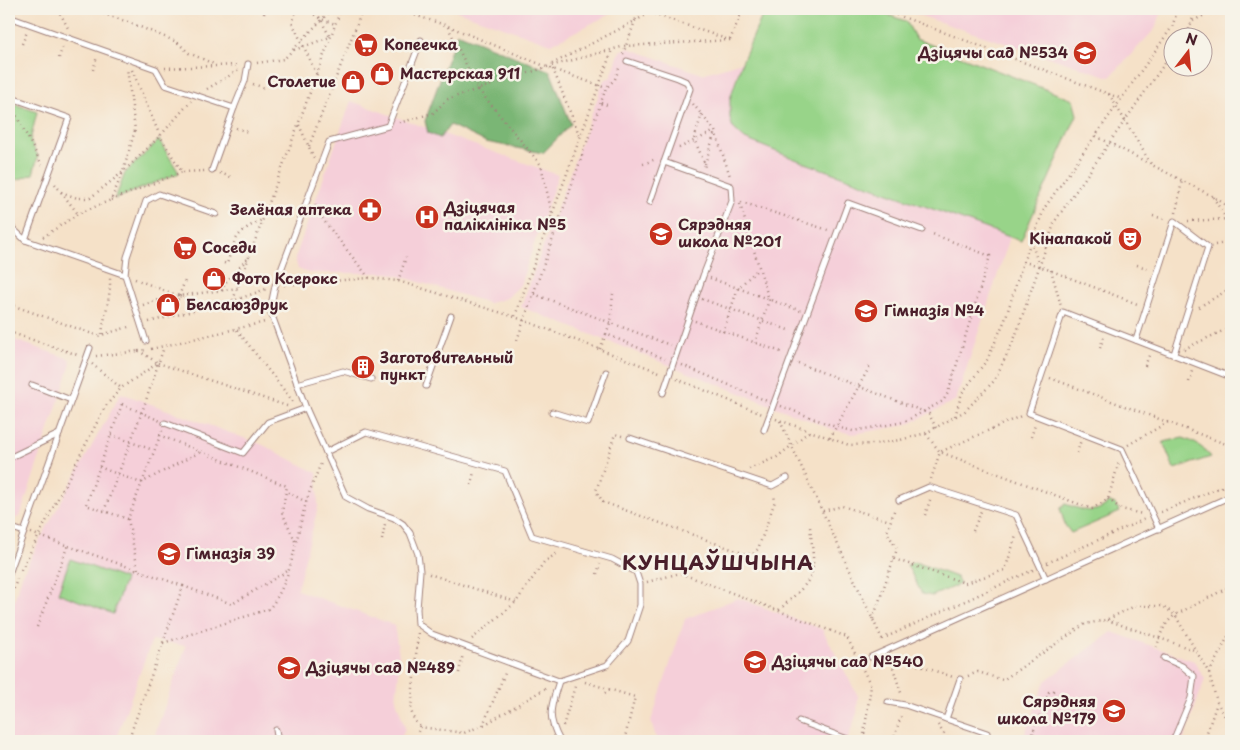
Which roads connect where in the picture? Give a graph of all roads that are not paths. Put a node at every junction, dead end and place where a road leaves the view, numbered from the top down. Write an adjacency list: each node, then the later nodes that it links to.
1 (9, 17): 6 (lane)
2 (421, 40): 23 (lane)
3 (627, 61): 7 (lane)
4 (248, 64): 6 (lane)
5 (9, 97): 13 (lane)
6 (234, 108): 8 (lane)
7 (664, 162): 9 (lane); 26 (lane)
8 (212, 170)
9 (650, 202)
10 (216, 214): 14 (lane)
11 (9, 225): 13 (lane)
12 (922, 230): 31 (lane)
13 (25, 240): 14 (lane)
14 (125, 275): 16 (lane)
15 (451, 316): 25 (lane)
16 (146, 340)
17 (1136, 340): 19 (lane); 19 (lane); 40 (lane)
18 (90, 348): 27 (lane)
19 (1174, 354): 21 (lane)
20 (606, 372): 29 (lane)
21 (1231, 376)
22 (371, 379): 23 (lane)
23 (297, 384): 28 (lane)
24 (32, 385): 27 (lane)
25 (426, 386)
26 (663, 393)
27 (71, 400): 32 (lane)
28 (306, 408): 30 (lane); 34 (lane)
29 (552, 412)
30 (165, 422)
31 (764, 430)
32 (59, 434): 35 (lane); 41 (lane)
33 (630, 438): 36 (lane)
34 (326, 452): 47 (lane); 47 (lane)
35 (9, 458)
36 (787, 478)
37 (1231, 496): 40 (lane)
38 (899, 500): 43 (lane)
39 (9, 527): 41 (lane)
40 (1159, 529): 43 (lane)
41 (24, 532): 42 (lane)
42 (9, 574)
43 (1046, 579): 44 (lane)
44 (871, 657)
45 (1164, 658): 56 (lane)
46 (960, 679): 49 (lane)
47 (558, 681): 54 (lane)
48 (888, 702): 49 (lane)
49 (946, 719): 52 (lane)
50 (799, 721): 55 (lane)
51 (276, 730): 53 (lane)
52 (987, 733)
53 (278, 741)
54 (560, 741)
55 (853, 741)
56 (1173, 741)

